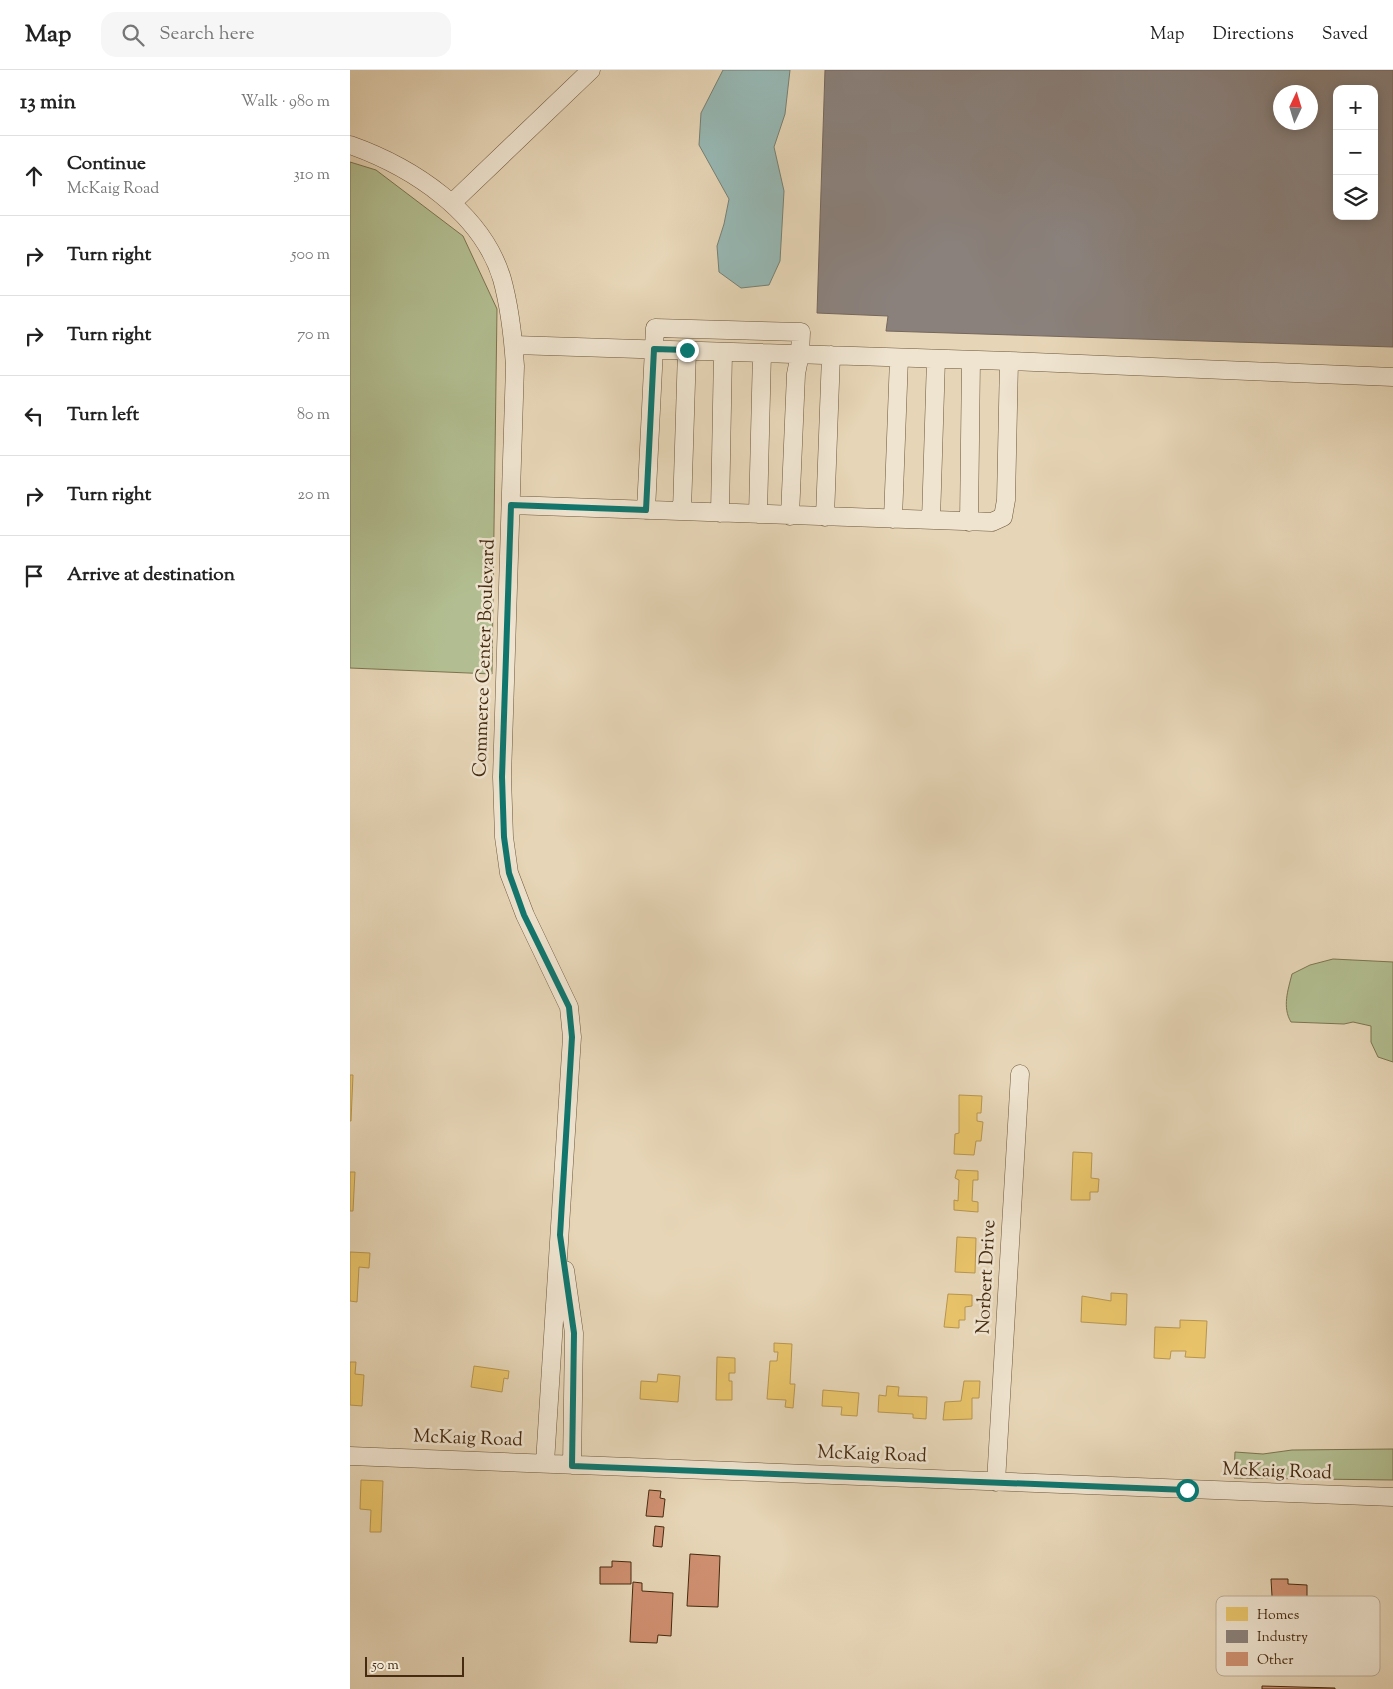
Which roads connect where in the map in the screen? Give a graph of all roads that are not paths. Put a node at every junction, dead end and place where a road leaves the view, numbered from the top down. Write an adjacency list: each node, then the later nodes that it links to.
1 (591, 70): 3 (street)
2 (350, 145): 3 (street, Commerce Center Boulevard)
3 (452, 203): 4 (street, Commerce Center Boulevard)
4 (514, 345): 5 (street); 16 (street, Commerce Center Boulevard)
5 (654, 349): 6 (street); 9 (street); 17 (street)
6 (687, 350): 7 (street); 18 (street)
7 (724, 352): 8 (street); 19 (street)
8 (762, 353): 9 (street); 20 (street)
9 (800, 354): 10 (street); 21 (street)
10 (831, 355): 11 (street); 22 (street)
11 (898, 358): 12 (street); 23 (street)
12 (936, 359): 13 (street); 24 (street)
13 (971, 360): 14 (street); 25 (street)
14 (1009, 361): 15 (street); 25 (street)
15 (1393, 378)
16 (511, 505): 17 (street); 27 (street, Commerce Center Boulevard)
17 (646, 510): 18 (street)
18 (682, 511): 19 (street)
19 (720, 513): 20 (street)
20 (758, 514): 21 (street)
21 (790, 516): 22 (street)
22 (825, 517): 23 (street)
23 (893, 519): 24 (street)
24 (931, 520): 25 (street)
25 (969, 522)
26 (1020, 1074): 31 (street, Norbert Drive)
27 (560, 1235): 29 (street, Commerce Center Boulevard); 30 (street, Commerce Center Boulevard)
28 (350, 1456): 29 (street, McKaig Road)
29 (545, 1463): 30 (street, McKaig Road)
30 (572, 1466): 31 (street, McKaig Road)
31 (996, 1482): 32 (street, McKaig Road)
32 (1393, 1497)

